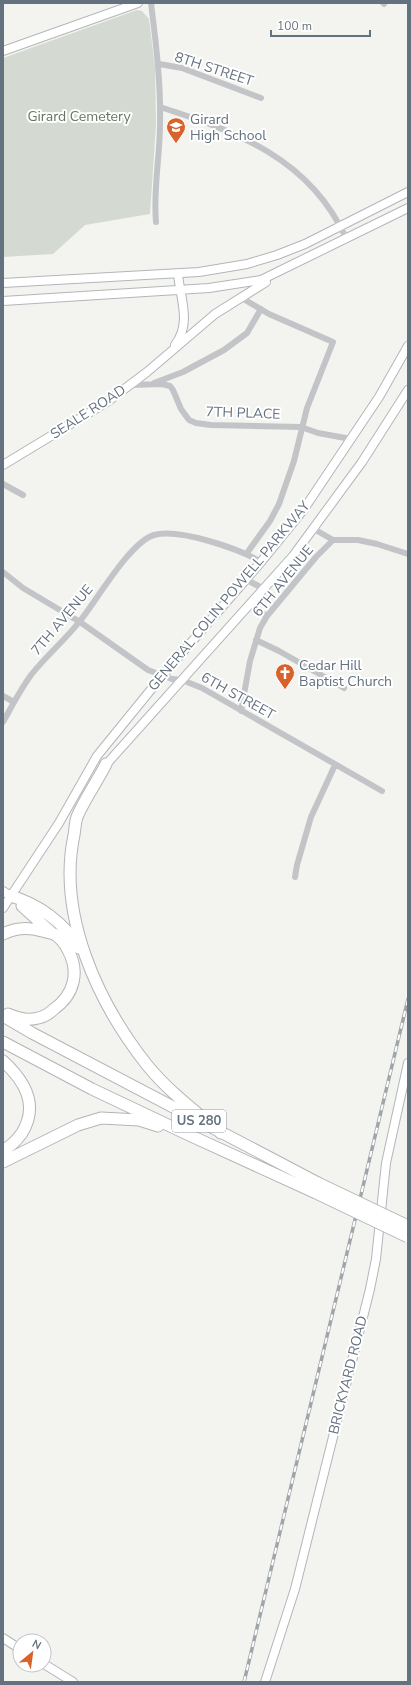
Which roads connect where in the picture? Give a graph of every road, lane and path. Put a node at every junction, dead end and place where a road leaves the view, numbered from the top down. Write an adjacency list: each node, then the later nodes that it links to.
1 (138, 3): 3 (main road)
2 (151, 3): 4 (street)
3 (3, 51)
4 (159, 64): 5 (street, 8TH STREET); 6 (street)
5 (261, 98)
6 (160, 107): 9 (street); 10 (street)
7 (408, 192): 10 (main road)
8 (408, 208): 11 (main road)
9 (156, 222)
10 (340, 225): 11 (street); 13 (main road)
11 (346, 238): 12 (main road)
12 (285, 269): 15 (main road); 16 (main road, SEALE ROAD)
13 (178, 274): 14 (main road); 15 (main road, SEALE ROAD)
14 (3, 283)
15 (179, 290): 17 (main road); 20 (main road, SEALE ROAD)
16 (240, 297): 18 (street); 20 (main road, SEALE ROAD)
17 (3, 301)
18 (261, 309): 22 (street); 24 (street)
19 (408, 346): 25 (main road, GENERAL COLIN POWELL PARKWAY)
20 (168, 354): 21 (main road, SEALE ROAD)
21 (130, 385): 22 (street, 7TH PLACE); 26 (main road, SEALE ROAD)
22 (149, 385): 24 (street, 7TH PLACE)
23 (408, 390): 29 (main road, GENERAL COLIN POWELL PARKWAY)
24 (301, 427): 25 (street, 7TH PLACE); 31 (street)
25 (351, 439): 33 (main road, GENERAL COLIN POWELL PARKWAY)
26 (3, 465)
27 (3, 484): 28 (street)
28 (23, 495)
29 (314, 529): 30 (street); 36 (main road, GENERAL COLIN POWELL PARKWAY)
30 (333, 540): 32 (street); 38 (street, 6TH AVENUE)
31 (247, 553): 33 (street); 39 (street, 7TH AVENUE)
32 (408, 554)
33 (262, 562): 35 (main road, GENERAL COLIN POWELL PARKWAY)
34 (3, 572): 39 (street, 6TH STREET)
35 (247, 580): 36 (street); 41 (main road, GENERAL COLIN POWELL PARKWAY)
36 (264, 590): 37 (main road, GENERAL COLIN POWELL PARKWAY)
37 (249, 605): 38 (street); 42 (main road, GENERAL COLIN POWELL PARKWAY)
38 (267, 616): 40 (street, 6TH AVENUE)
39 (80, 622): 41 (street, 6TH STREET); 45 (street, 7TH AVENUE)
40 (256, 640): 43 (street); 46 (street, 6TH AVENUE)
41 (162, 676): 42 (street, 6TH STREET); 51 (main road, GENERAL COLIN POWELL PARKWAY)
42 (182, 680): 46 (street, 6TH STREET); 48 (main road, GENERAL COLIN POWELL PARKWAY)
43 (344, 688)
44 (3, 696): 45 (street)
45 (14, 702): 47 (street, 7TH AVENUE)
46 (241, 711): 49 (street, 6TH STREET)
47 (3, 722)
48 (106, 764): 51 (main road, GENERAL COLIN POWELL PARKWAY); 57 (highway)
49 (335, 765): 50 (street, 6TH STREET); 52 (street)
50 (382, 791)
51 (58, 824): 53 (main road, GENERAL COLIN POWELL PARKWAY)
52 (295, 877)
53 (7, 894): 54 (main road, GENERAL COLIN POWELL PARKWAY); 56 (highway); 57 (highway)
54 (3, 908)
55 (3, 934): 56 (highway)
56 (55, 935): 58 (highway)
57 (89, 966): 63 (highway)
58 (3, 1012)
59 (3, 1016): 63 (highway, US 280)
60 (3, 1042): 64 (highway, US 280)
61 (3, 1061): 65 (highway)
62 (408, 1063): 74 (main road, BRICKYARD ROAD)
63 (221, 1132): 67 (highway, US 280)
64 (189, 1135): 66 (highway); 67 (highway, US 280)
65 (3, 1150)
66 (3, 1162)
67 (316, 1187): 68 (highway, US 280, bridge); 69 (highway, US 280, bridge)
68 (408, 1226)
69 (408, 1237)
70 (3, 1638): 71 (main road)
71 (12, 1644)
72 (52, 1669): 73 (main road)
73 (73, 1682)
74 (265, 1682)

